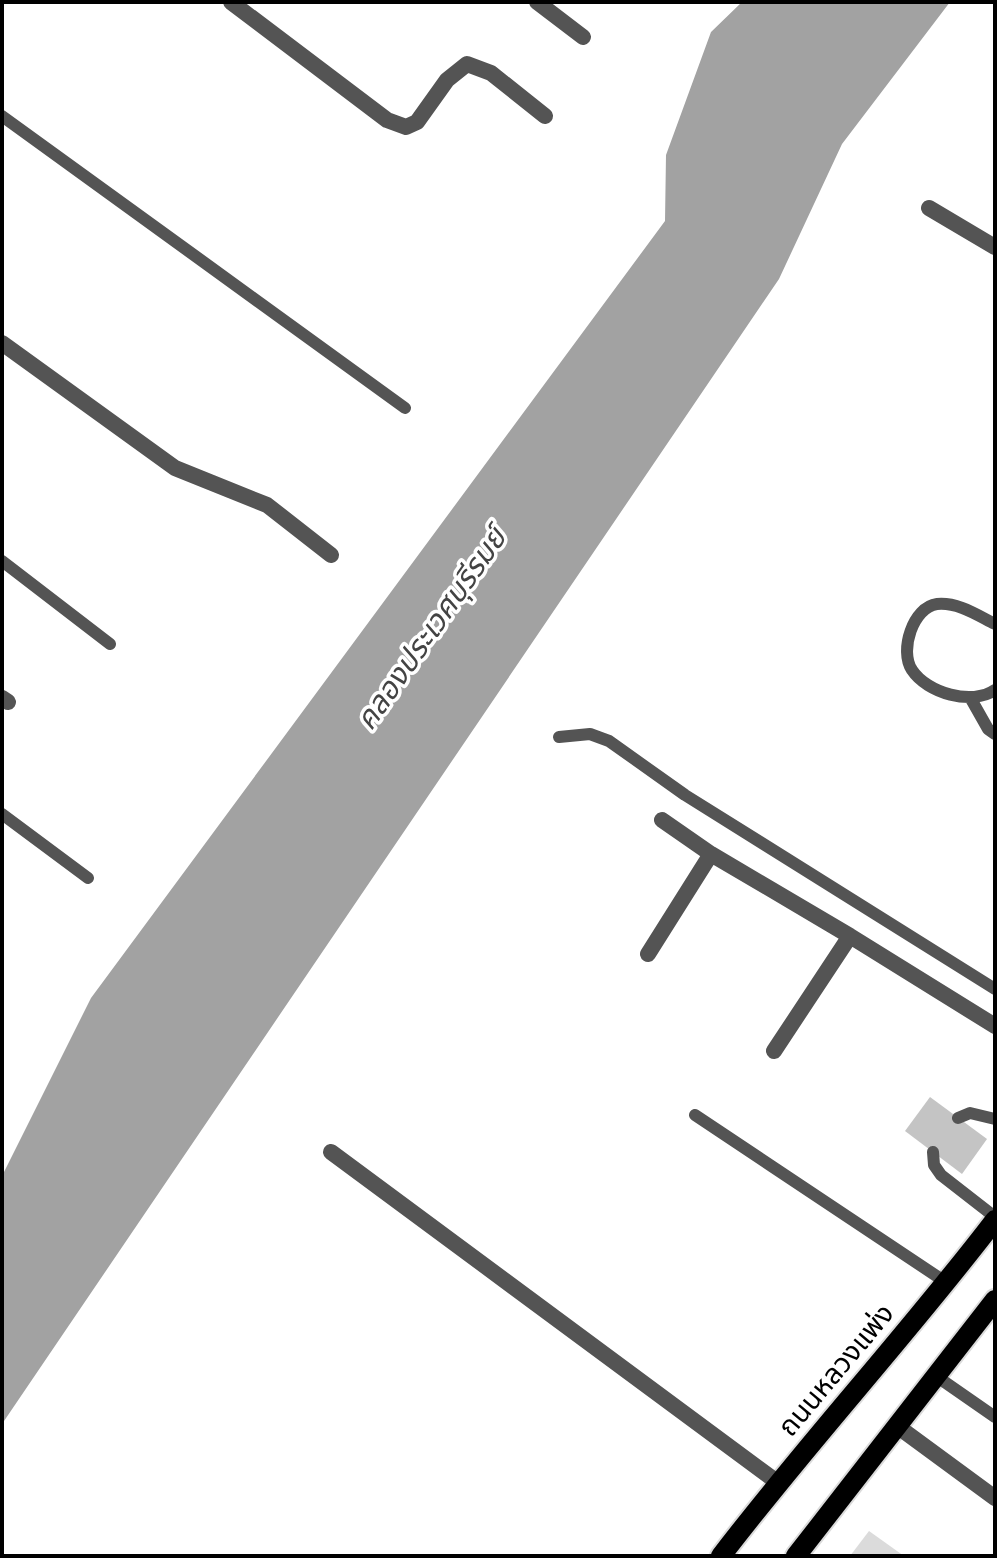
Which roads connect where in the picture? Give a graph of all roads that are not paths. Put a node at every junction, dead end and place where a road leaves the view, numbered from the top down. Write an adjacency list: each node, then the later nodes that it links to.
1 (231, 2): 5 (street)
2 (537, 2): 3 (street)
3 (583, 37)
4 (2, 116): 9 (lane)
5 (545, 116)
6 (929, 208): 7 (street)
7 (995, 247)
8 (2, 343): 10 (street)
9 (405, 408)
10 (331, 555)
11 (2, 561): 13 (lane)
12 (995, 624): 15 (lane)
13 (110, 644)
14 (995, 690): 15 (lane)
15 (971, 699): 16 (lane)
16 (995, 734)
17 (559, 737): 24 (lane)
18 (2, 814): 21 (lane)
19 (662, 820): 20 (street)
20 (711, 854): 22 (street); 23 (street)
21 (88, 878)
22 (850, 936): 25 (street); 26 (street)
23 (648, 954)
24 (995, 989)
25 (995, 1026)
26 (774, 1051)
27 (695, 1115): 33 (lane)
28 (958, 1118): 29 (lane)
29 (995, 1119)
30 (331, 1152): 38 (street)
31 (933, 1152): 32 (lane)
32 (995, 1218): 33 (main road, ถนนหลวงแพ่ง)
33 (947, 1283): 38 (main road, ถนนหลวงแพ่ง)
34 (995, 1300): 35 (main road)
35 (936, 1376): 36 (lane); 37 (main road)
36 (995, 1417)
37 (897, 1426): 39 (street); 41 (main road)
38 (777, 1482): 40 (main road, ถนนหลวงแพ่ง)
39 (995, 1498)
40 (721, 1556)
41 (796, 1556)

